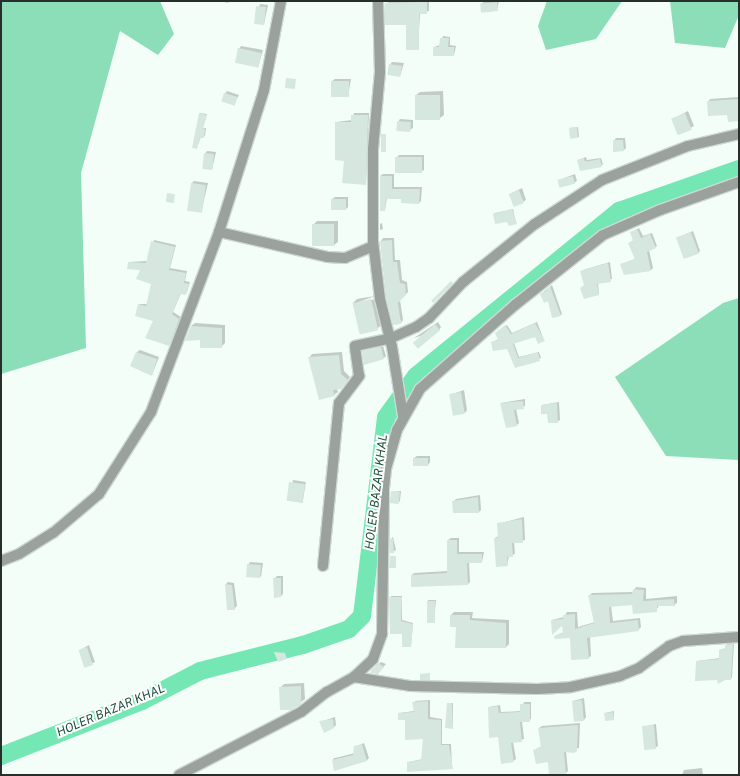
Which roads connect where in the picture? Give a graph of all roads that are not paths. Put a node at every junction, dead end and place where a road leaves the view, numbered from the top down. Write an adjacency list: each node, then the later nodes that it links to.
1 (281, 1): 5 (street)
2 (378, 1): 6 (street)
3 (739, 134): 7 (street)
4 (739, 182): 8 (street)
5 (219, 232): 6 (street); 9 (street)
6 (373, 246): 7 (street)
7 (389, 338): 8 (street); 10 (street)
8 (403, 412): 12 (street)
9 (1, 561)
10 (323, 566)
11 (739, 637): 12 (street)
12 (354, 677): 13 (street)
13 (180, 775)

